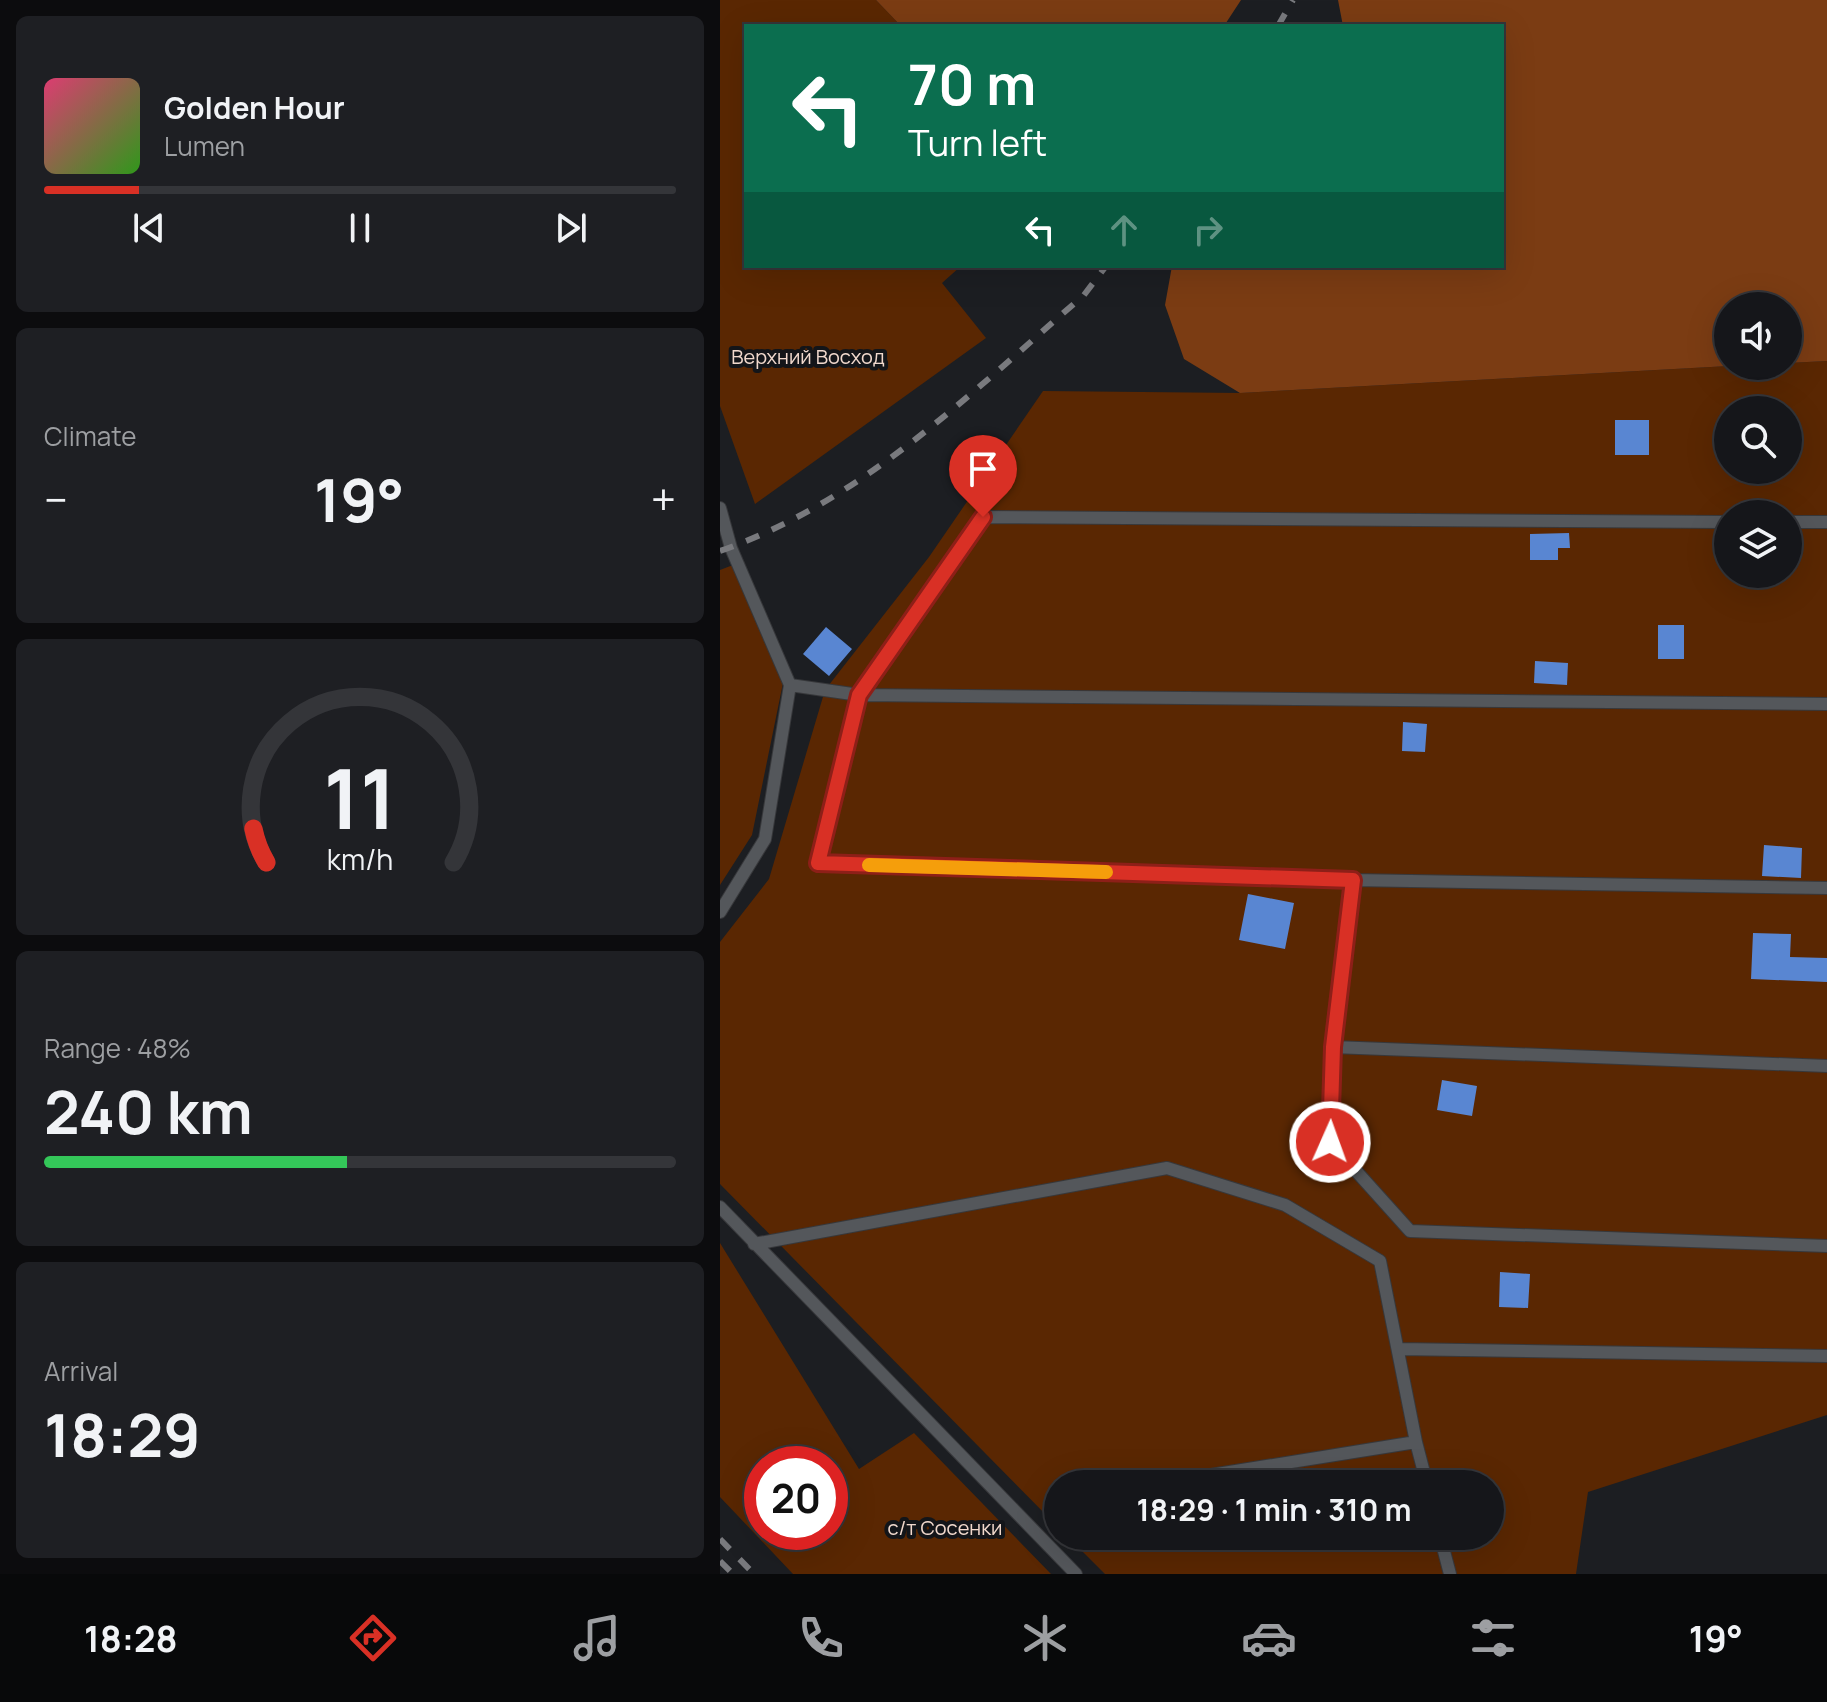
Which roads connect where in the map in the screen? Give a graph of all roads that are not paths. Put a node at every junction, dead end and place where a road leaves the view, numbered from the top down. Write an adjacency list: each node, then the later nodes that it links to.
1 (720, 508): 5 (lane)
2 (1714, 522): 6 (lane)
3 (1802, 522): 4 (lane)
4 (1827, 522)
5 (790, 685): 6 (lane); 10 (lane)
6 (859, 695): 7 (lane); 8 (lane)
7 (1827, 704)
8 (1353, 880): 9 (lane); 11 (lane)
9 (1827, 888)
10 (720, 912)
11 (1333, 1047): 12 (lane); 15 (lane)
12 (1827, 1066)
13 (720, 1207): 14 (lane)
14 (754, 1244): 16 (lane); 22 (lane)
15 (1827, 1246)
16 (1399, 1349): 17 (lane); 18 (lane)
17 (1827, 1356)
18 (1416, 1442): 19 (lane); 20 (lane)
19 (1242, 1470)
20 (1423, 1470)
21 (1444, 1550): 23 (lane)
22 (1076, 1574)
23 (1450, 1574)

